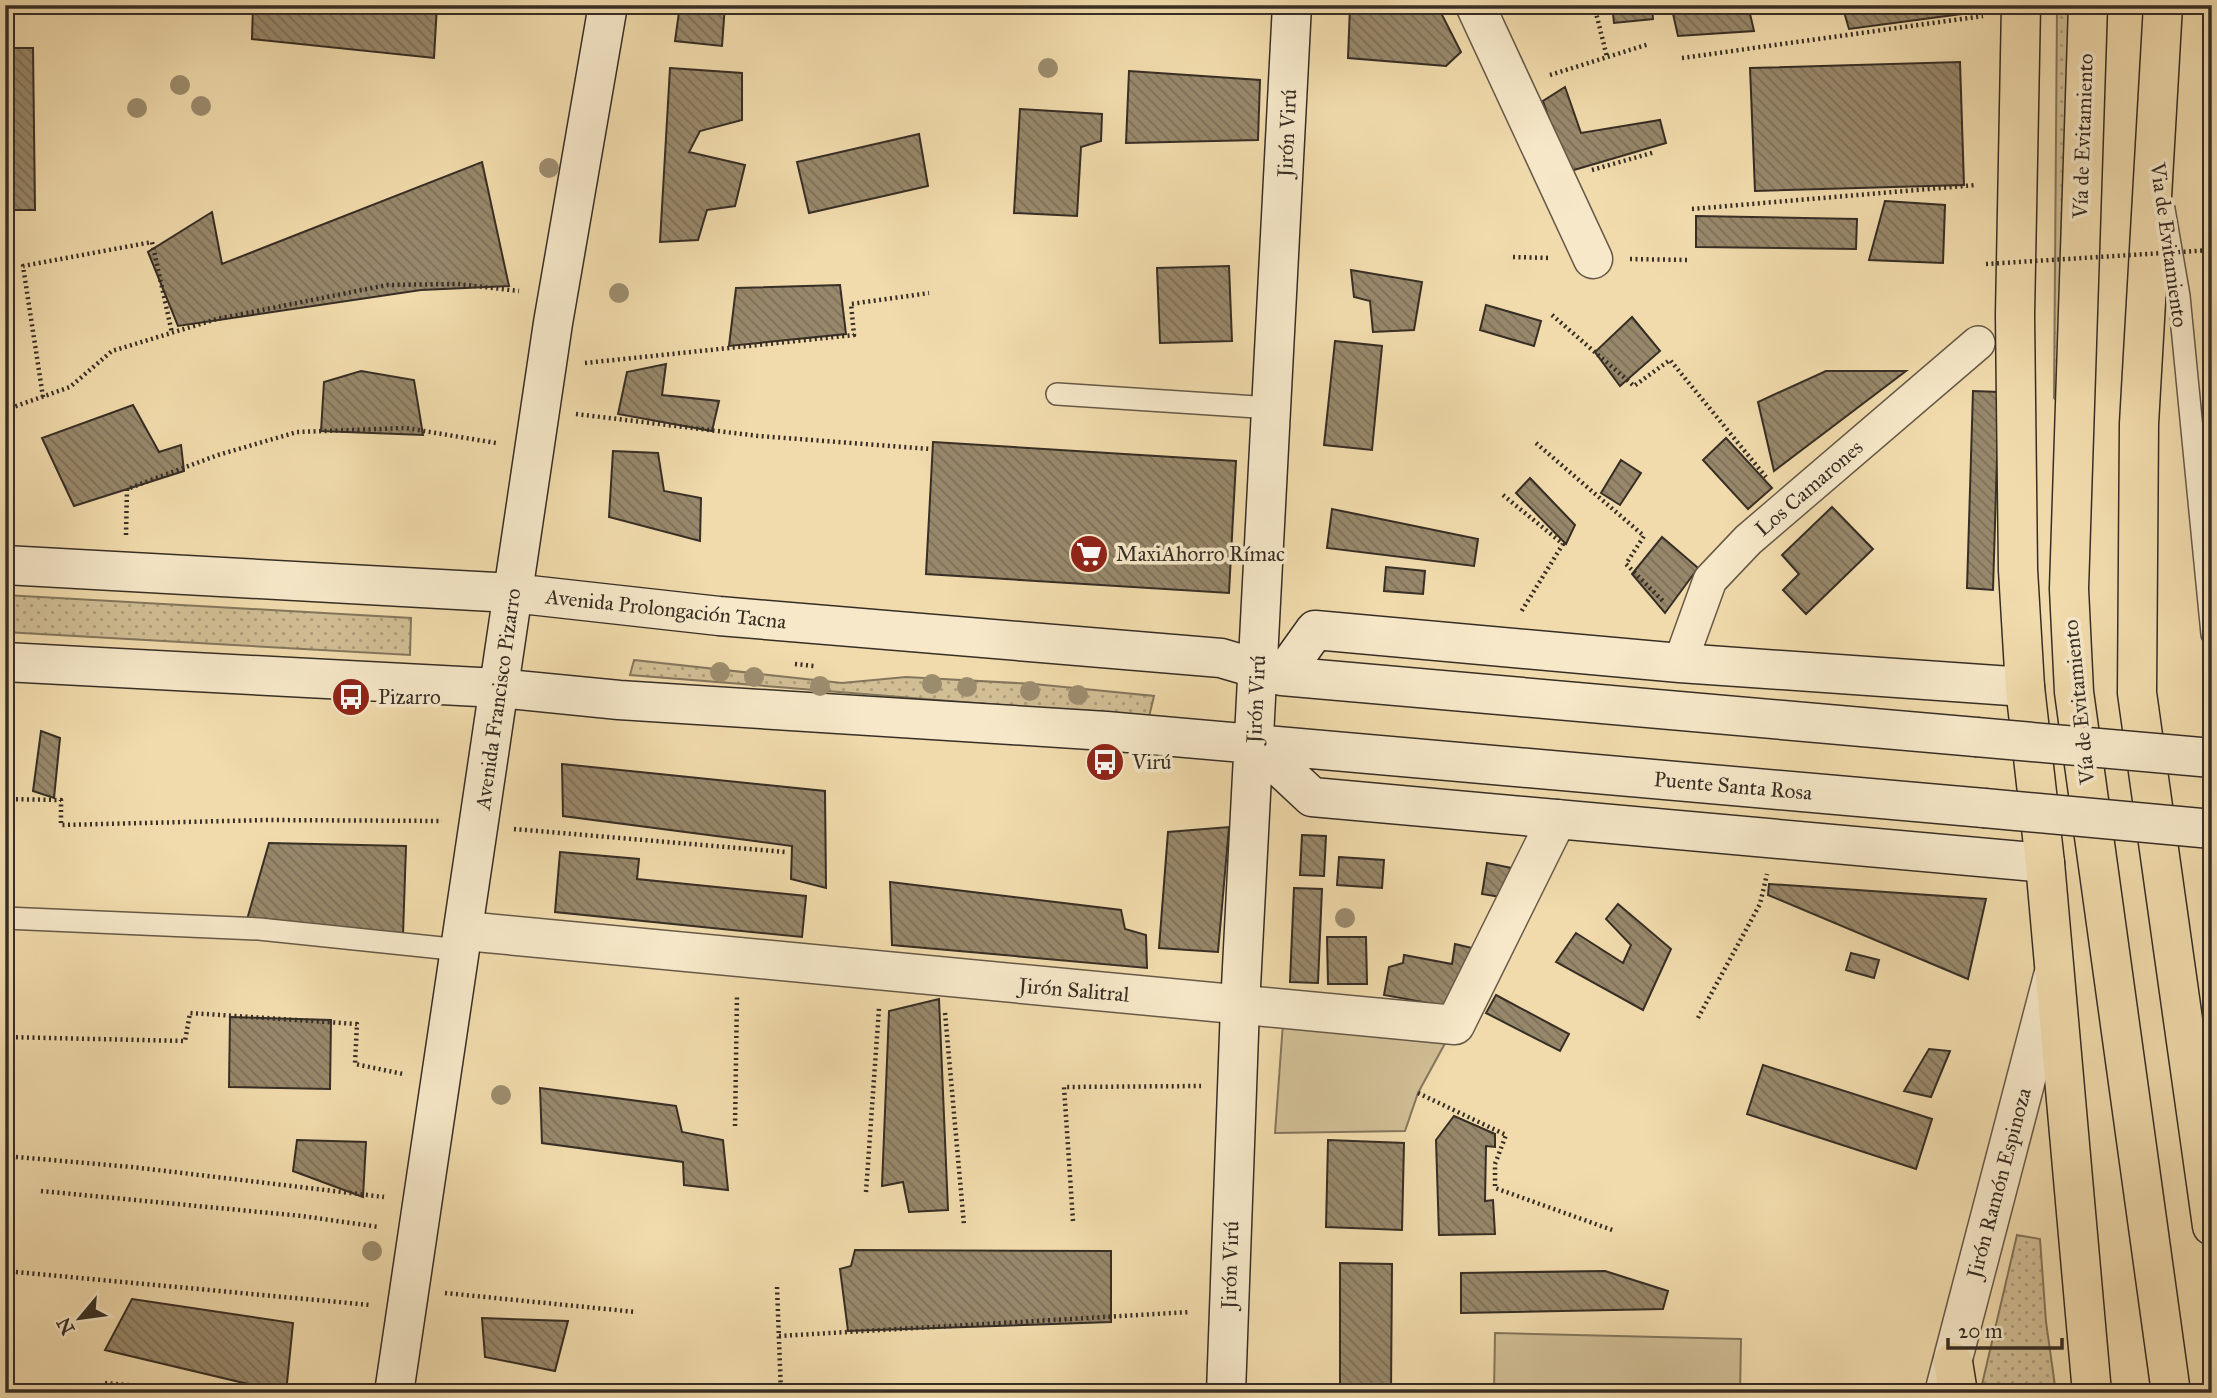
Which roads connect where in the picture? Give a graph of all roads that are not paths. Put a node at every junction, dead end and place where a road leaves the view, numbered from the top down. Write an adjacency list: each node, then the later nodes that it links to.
1 (608, 5): 13 (main road, Avenida Francisco Pizarro)
2 (1292, 5): 11 (main road, Jirón Virú)
3 (1475, 5): 8 (main road)
4 (2088, 5): 34 (highway, Vía de Evitamiento)
5 (2163, 5): 7 (highway)
6 (2005, 10): 18 (highway)
7 (2155, 148): 14 (lane, Via de Evitamiento); 29 (highway)
8 (1593, 259)
9 (1978, 343): 15 (street, Los Camarones)
10 (1057, 394): 11 (lane)
11 (1272, 408): 17 (main road, Jirón Virú)
12 (5, 565): 13 (main road, Avenida Prolongación Tacna)
13 (512, 593): 17 (main road, Avenida Prolongación Tacna); 19 (main road, Avenida Francisco Pizarro)
14 (2212, 634)
15 (1686, 646): 17 (main road); 18 (main road)
16 (5, 662): 19 (main road)
17 (1269, 672): 20 (main road, Jirón Virú); 21 (main road, bridge)
18 (2025, 687): 24 (highway)
19 (498, 688): 20 (main road); 26 (main road, Avenida Francisco Pizarro)
20 (1254, 743): 22 (main road); 23 (main road, Puente Santa Rosa, bridge); 28 (main road, Jirón Virú)
21 (2212, 758)
22 (1557, 819): 24 (main road); 28 (main road, Jirón Salitral)
23 (2212, 829)
24 (2045, 863): 27 (highway)
25 (5, 918): 26 (lane)
26 (463, 940): 28 (main road, Jirón Salitral); 31 (main road, Avenida Francisco Pizarro)
27 (2054, 974): 30 (main road, Jirón Ramón Espinoza); 33 (highway)
28 (1240, 1006): 32 (main road, Jirón Virú)
29 (2212, 1226)
30 (1951, 1383)
31 (394, 1393)
32 (1226, 1393)
33 (2092, 1393)
34 (2172, 1393)

